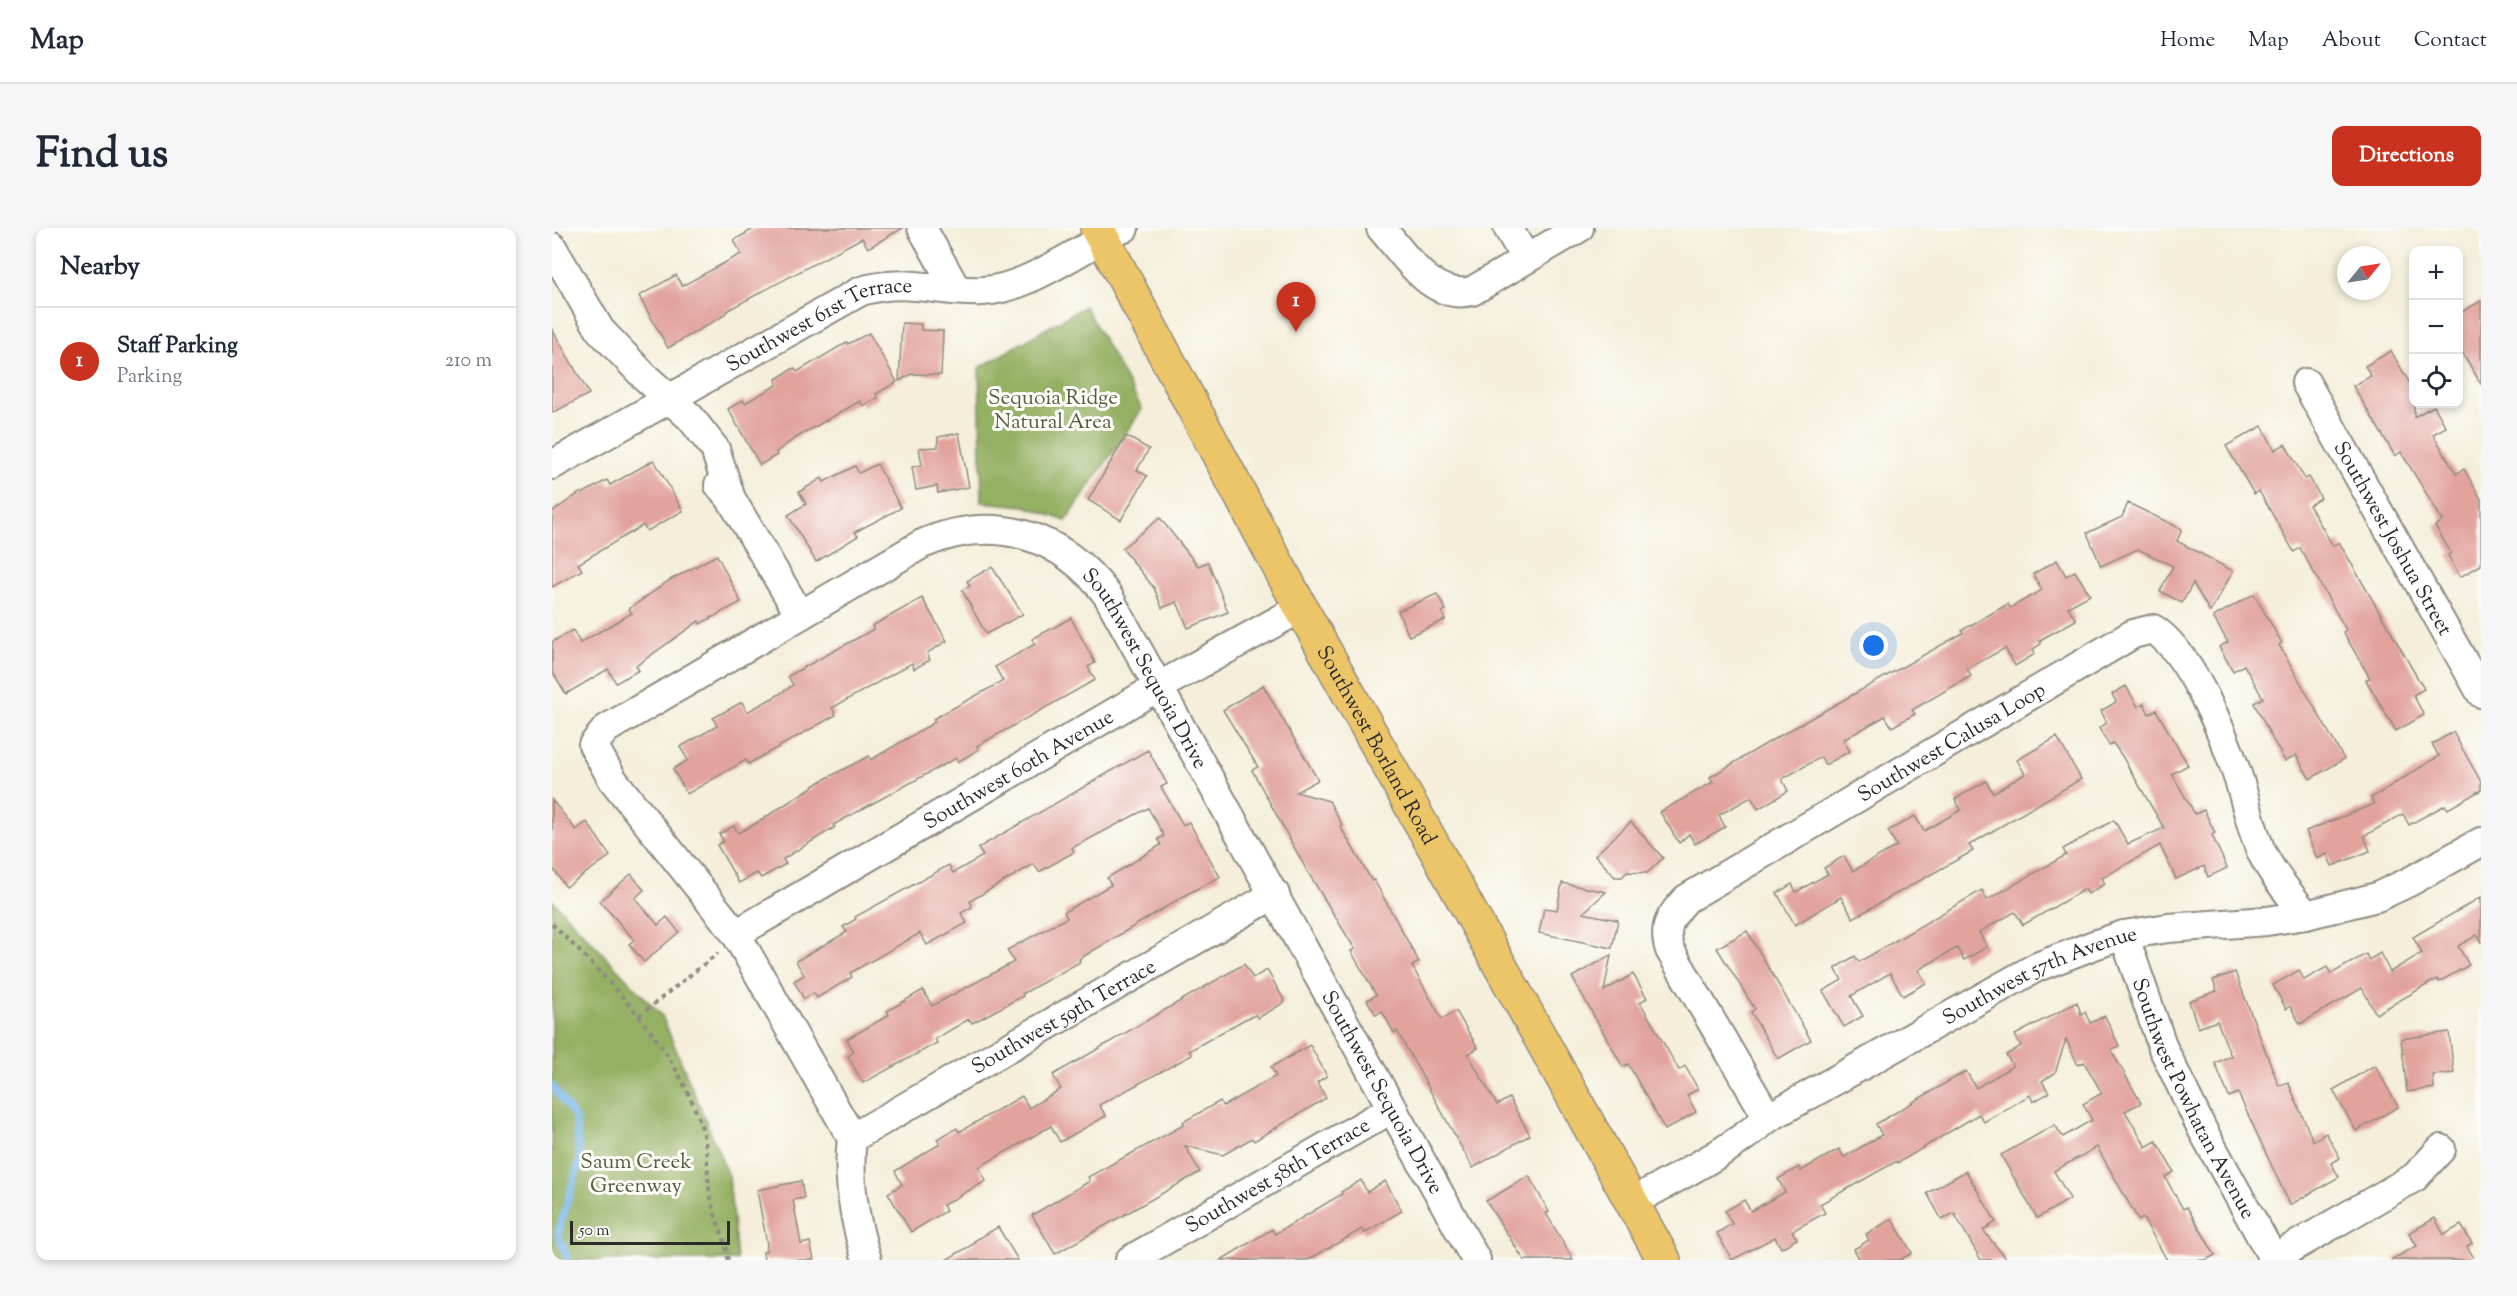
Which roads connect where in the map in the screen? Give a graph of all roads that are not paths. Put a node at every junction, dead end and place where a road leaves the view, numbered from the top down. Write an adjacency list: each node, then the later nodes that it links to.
1 (922, 228): 8 (street)
2 (1381, 228): 7 (street)
3 (1508, 228): 7 (street)
4 (1579, 228): 7 (street)
5 (1108, 231): 8 (street, Southwest 61st Terrace); 12 (main road, Southwest Borland Road)
6 (552, 247): 10 (street)
7 (1526, 259)
8 (956, 289): 10 (street, Southwest 61st Terrace)
9 (2307, 383): 15 (street, Southwest Joshua Street)
10 (668, 399): 11 (street, Southwest 61st Terrace); 13 (street)
11 (552, 465)
12 (1301, 608): 14 (street, Southwest 60th Avenue); 25 (main road, Southwest Borland Road)
13 (800, 615): 14 (street, Southwest Sequoia Drive); 20 (street, Southwest Sequoia Drive)
14 (1158, 687): 17 (street, Southwest Sequoia Drive); 20 (street, Southwest 60th Avenue)
15 (2481, 693)
16 (2481, 842): 18 (street, Southwest 57th Avenue)
17 (1275, 894): 21 (street, Southwest Sequoia Drive); 23 (street, Southwest 59th Terrace)
18 (2306, 915): 19 (street, Southwest 57th Avenue); 22 (street, Southwest Calusa Loop)
19 (2124, 935): 22 (street, Southwest 57th Avenue); 27 (street, Southwest Powhatan Avenue)
20 (737, 936): 23 (street)
21 (1392, 1108): 26 (street, Southwest 58th Terrace); 29 (street, Southwest Sequoia Drive)
22 (1768, 1118): 25 (street, Southwest 57th Avenue)
23 (852, 1137): 28 (street)
24 (2441, 1149): 27 (street)
25 (1632, 1202): 30 (main road, Southwest Borland Road)
26 (1145, 1256)
27 (2272, 1259)
28 (867, 1260)
29 (1476, 1260)
30 (1664, 1260)

